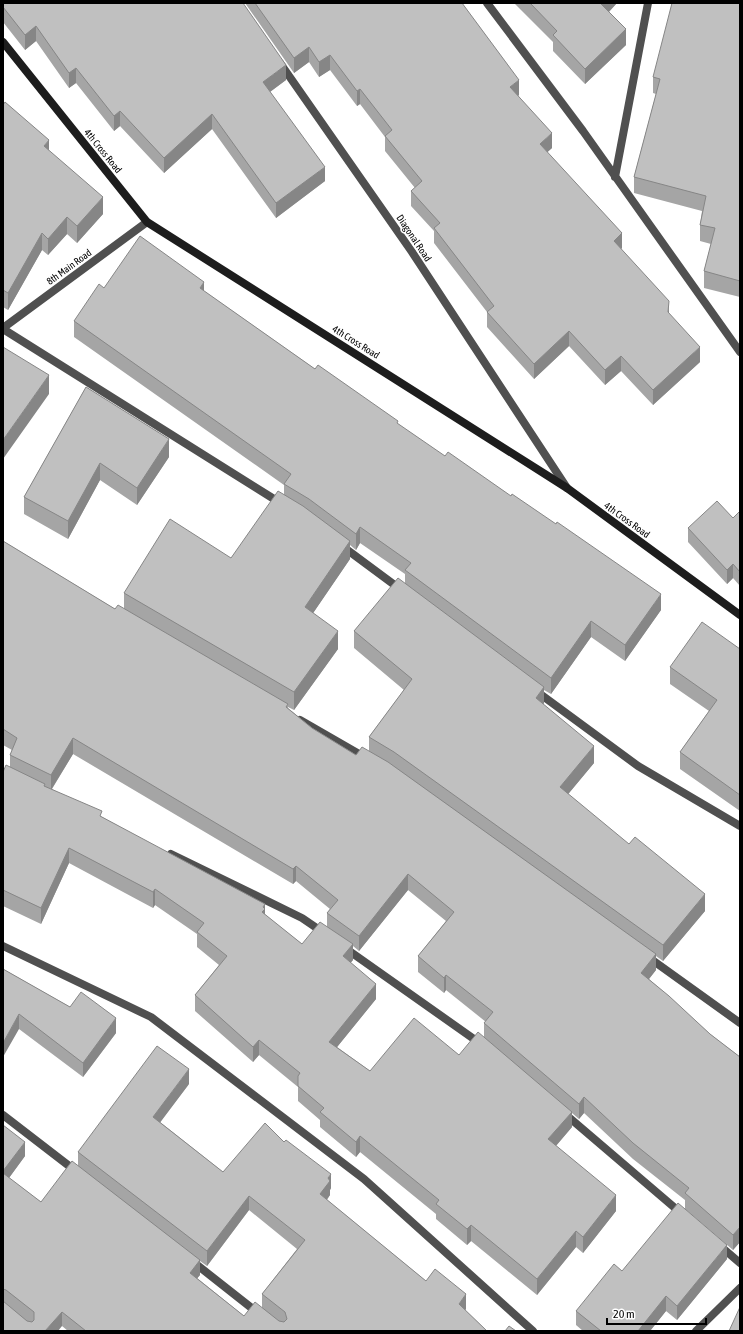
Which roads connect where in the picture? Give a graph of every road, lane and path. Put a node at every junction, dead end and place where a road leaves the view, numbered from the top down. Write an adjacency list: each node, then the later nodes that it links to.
1 (486, 3): 5 (street)
2 (648, 3): 5 (street)
3 (3, 42): 6 (main road, 4th Cross Road)
4 (275, 55): 9 (street, Diagonal Road)
5 (615, 177): 8 (street)
6 (147, 222): 7 (street, 8th Main Road); 9 (main road, 4th Cross Road)
7 (3, 329): 10 (street)
8 (740, 352)
9 (567, 488): 13 (main road, 4th Cross Road)
10 (286, 507)
11 (338, 543): 12 (street)
12 (408, 595)
13 (740, 615)
14 (530, 685): 17 (street)
15 (296, 717): 16 (street)
16 (370, 761)
17 (740, 826)
18 (160, 849): 22 (street)
19 (3, 946): 32 (street)
20 (643, 954): 21 (street)
21 (740, 1023)
22 (486, 1048)
23 (558, 1109): 26 (street)
24 (3, 1115): 25 (street)
25 (84, 1178)
26 (692, 1222)
27 (710, 1237): 29 (street)
28 (184, 1255): 31 (street)
29 (740, 1263)
30 (740, 1288): 33 (street)
31 (264, 1317)
32 (533, 1331)
33 (696, 1331)

